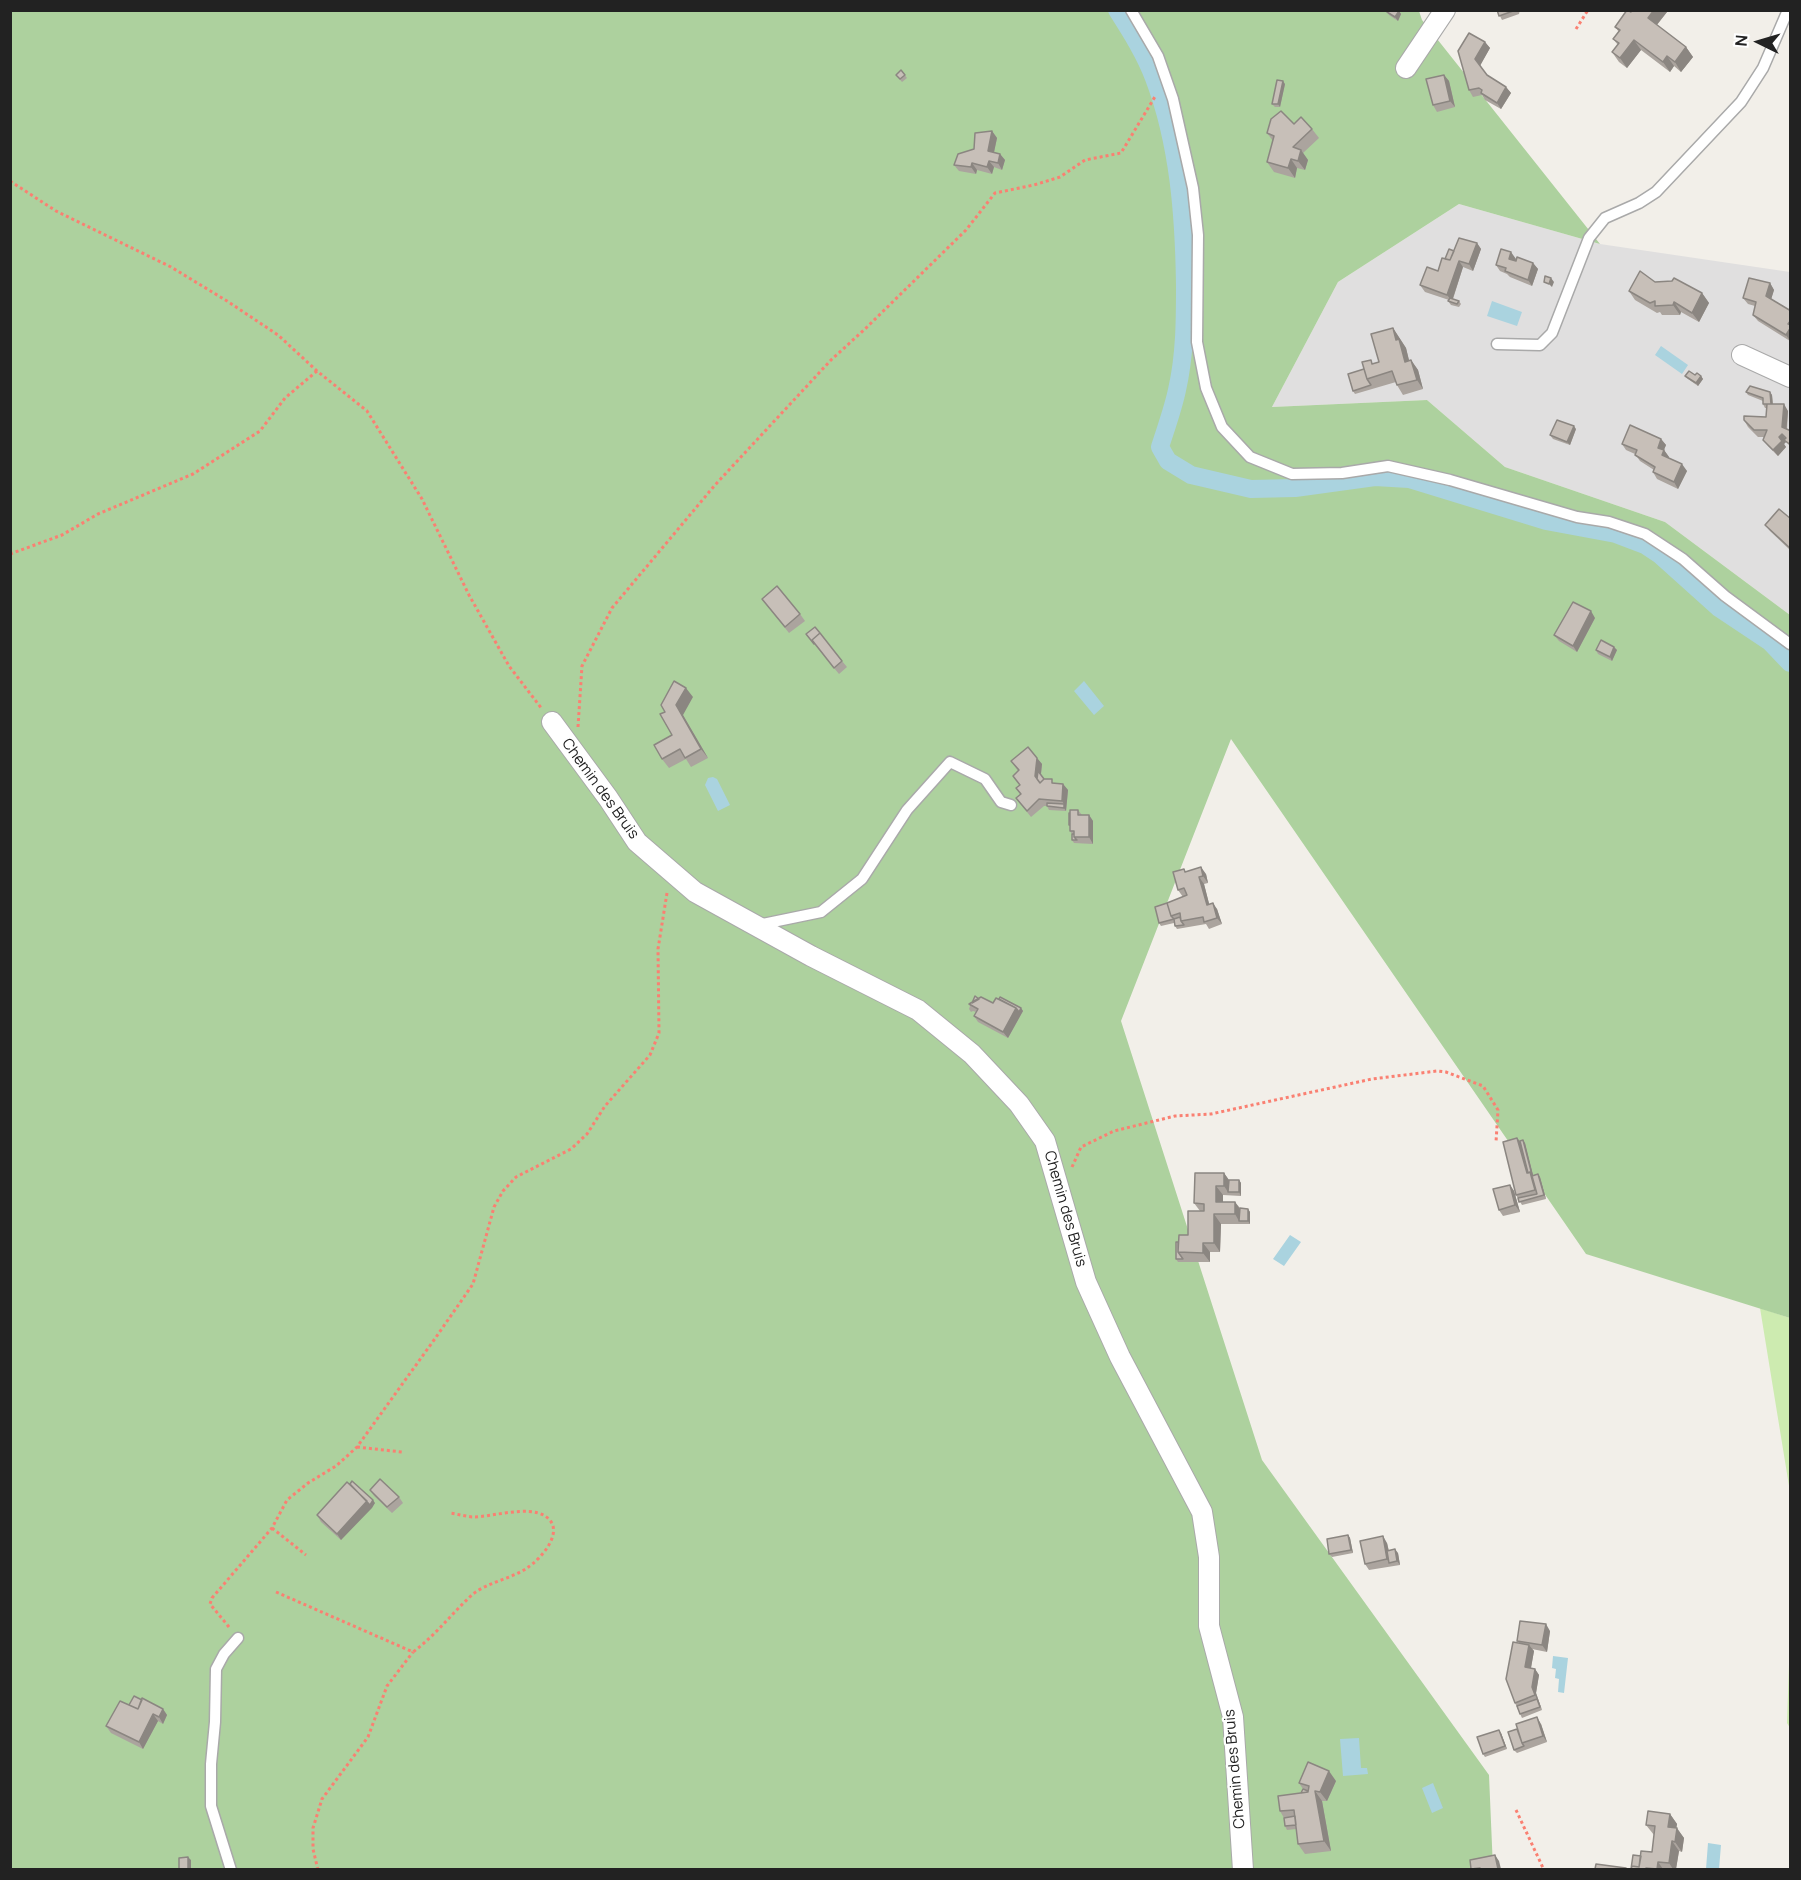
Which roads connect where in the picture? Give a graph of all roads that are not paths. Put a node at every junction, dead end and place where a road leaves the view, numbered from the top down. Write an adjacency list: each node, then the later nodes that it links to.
1 (1131, 10): 8 (lane)
2 (1445, 10): 4 (street)
3 (1788, 10): 5 (lane)
4 (1406, 68)
5 (1497, 344)
6 (1742, 356): 7 (street)
7 (1791, 377)
8 (1791, 644)
9 (552, 722): 11 (street, Chemin des Bruis)
10 (1011, 805): 11 (lane)
11 (754, 926): 14 (street, Chemin des Bruis)
12 (238, 1638): 13 (lane)
13 (231, 1869)
14 (1243, 1869)

